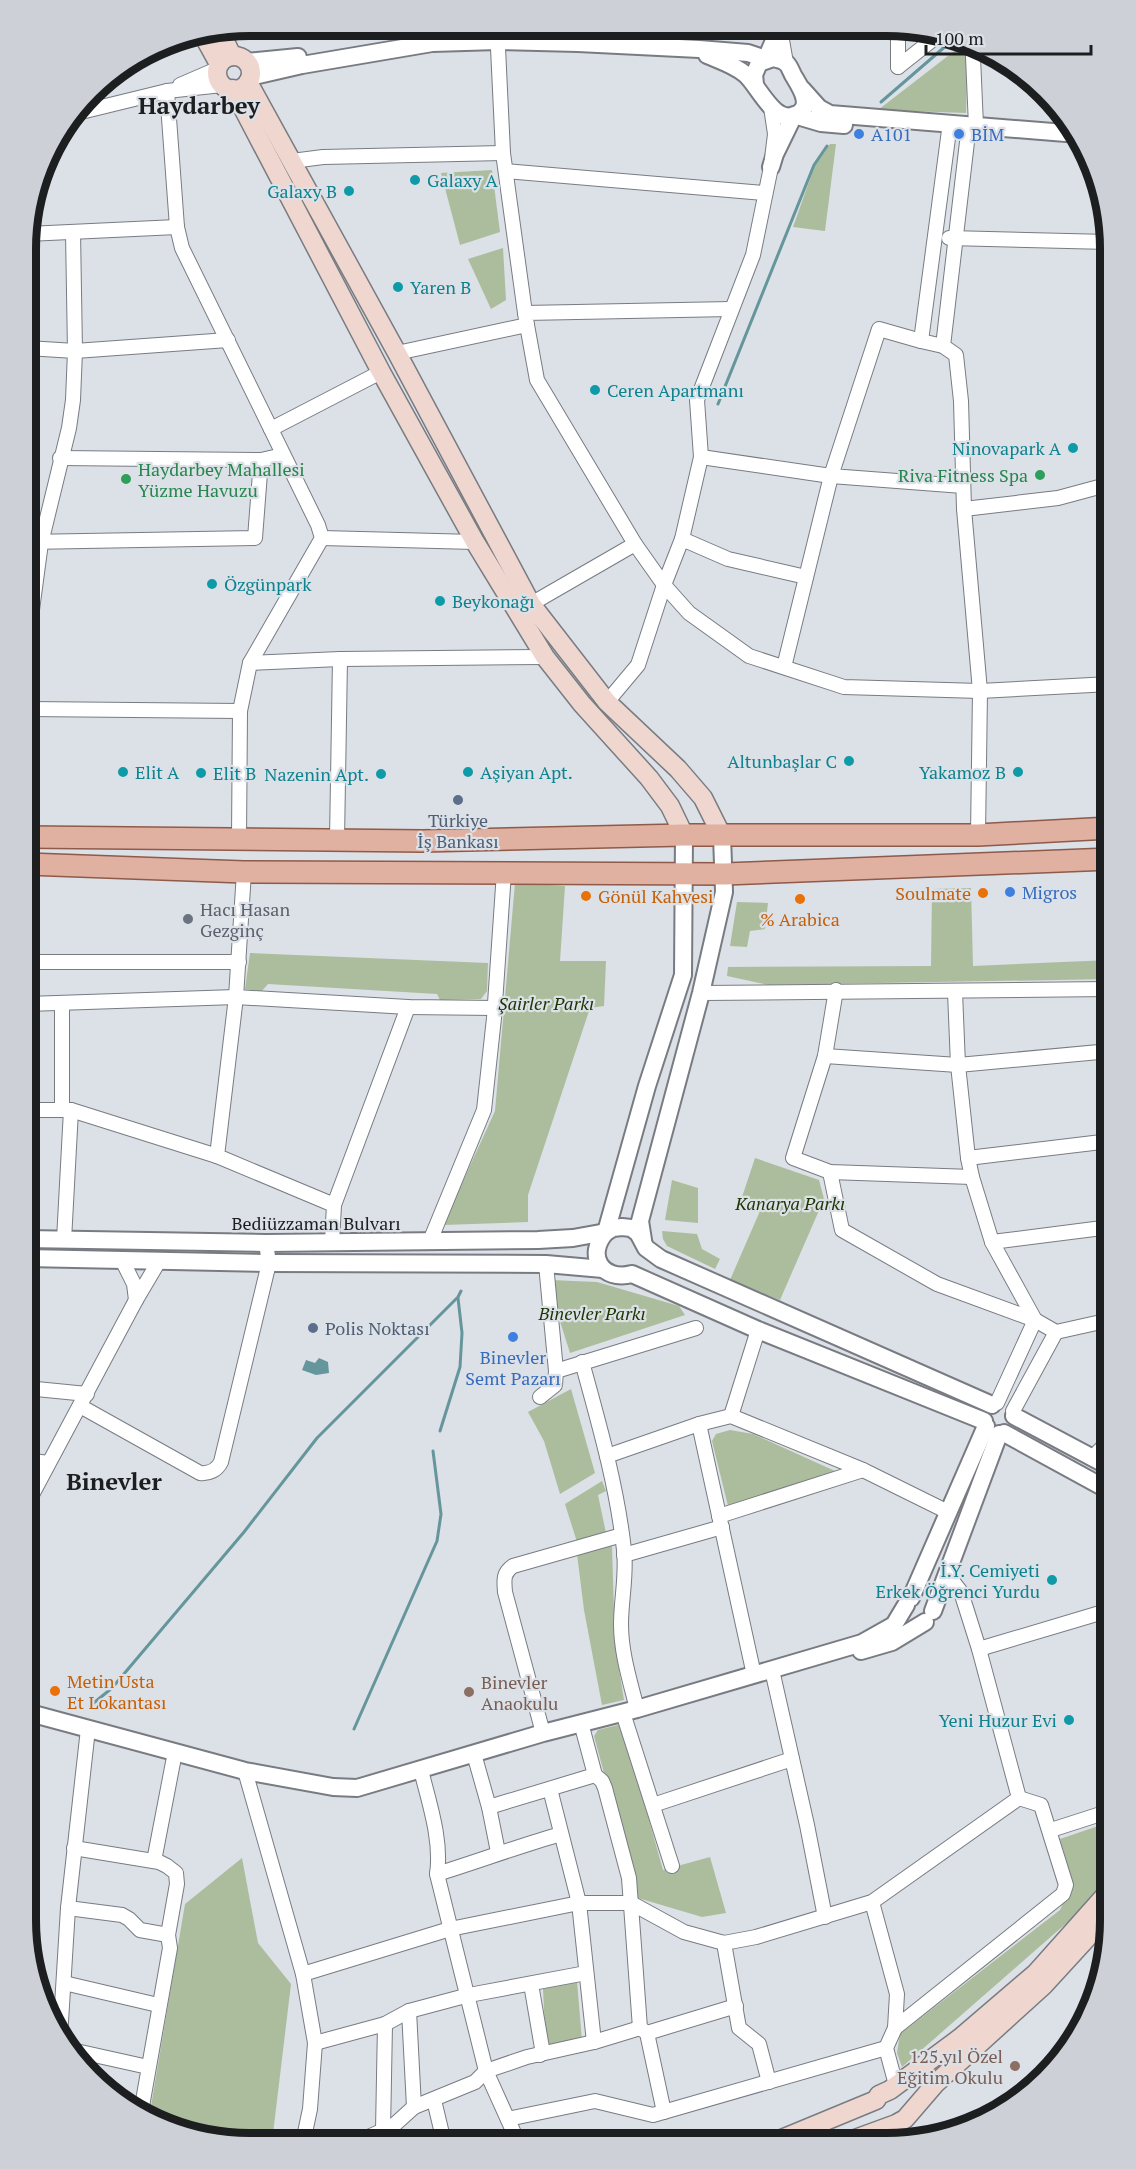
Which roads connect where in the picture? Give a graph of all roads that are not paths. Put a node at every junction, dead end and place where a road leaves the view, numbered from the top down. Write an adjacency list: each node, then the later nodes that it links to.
1 (485, 36): 14 (street)
2 (498, 36): 24 (street)
3 (587, 36): 10 (street)
4 (776, 36): 12 (street)
5 (780, 36): 13 (street)
6 (898, 36): 9 (street)
7 (222, 38): 14 (main road)
8 (207, 40): 14 (main road)
9 (932, 41)
10 (699, 49): 12 (street); 15 (street)
11 (973, 54): 22 (street)
12 (766, 59): 13 (street); 15 (street)
13 (786, 63): 16 (street)
14 (234, 73): 17 (street); 25 (main road); 43 (main road)
15 (755, 84): 18 (street)
16 (802, 90): 20 (street); 21 (street)
17 (167, 91): 19 (street); 29 (street)
18 (771, 107): 20 (street); 26 (street)
19 (87, 111)
20 (794, 116): 21 (street); 26 (street)
21 (950, 123): 22 (street); 32 (street)
22 (972, 125): 23 (street); 33 (street)
23 (1065, 133)
24 (503, 153): 25 (street); 27 (street)
25 (292, 160): 42 (main road)
26 (771, 167): 28 (street)
27 (506, 171): 28 (street); 36 (street)
28 (764, 193): 35 (street)
29 (177, 226): 30 (street); 37 (street)
30 (73, 232): 31 (street); 41 (street)
31 (36, 234)
32 (934, 238): 33 (street); 38 (street)
33 (955, 238): 34 (street); 39 (street)
34 (1100, 242)
35 (731, 309): 36 (street); 46 (street)
36 (526, 319): 42 (street); 58 (street)
37 (228, 340): 41 (street); 44 (street)
38 (921, 341): 39 (street); 49 (street)
39 (943, 346): 50 (street)
40 (36, 349): 41 (street)
41 (75, 351): 47 (street)
42 (397, 353): 61 (main road)
43 (381, 372): 44 (street); 57 (main road)
44 (271, 429): 45 (street)
45 (283, 455): 48 (street); 54 (street)
46 (701, 457): 49 (street); 55 (street)
47 (60, 458): 48 (street); 53 (street)
48 (261, 460): 56 (street)
49 (831, 476): 50 (street); 59 (street)
50 (963, 486): 52 (street)
51 (1100, 487): 52 (street)
52 (964, 509): 67 (street)
53 (36, 536)
54 (322, 538): 57 (street); 64 (street)
55 (682, 538): 59 (street); 60 (street)
56 (36, 542)
57 (475, 542): 62 (main road)
58 (635, 544): 60 (street); 61 (street)
59 (806, 577): 65 (street)
60 (664, 585): 65 (street); 68 (street)
61 (531, 604): 68 (main road)
62 (545, 657): 63 (street); 71 (main road)
63 (340, 659): 64 (street); 81 (street)
64 (250, 663): 70 (street)
65 (783, 667): 67 (street)
66 (1100, 685): 67 (street)
67 (980, 691): 74 (street)
68 (607, 702): 72 (main road)
69 (36, 710): 70 (street)
70 (240, 711): 80 (street)
71 (670, 806): 75 (main road); 76 (main road)
72 (709, 809): 77 (main road); 78 (main road)
73 (1100, 828): 74 (main road)
74 (978, 834): 78 (main road)
75 (684, 835): 76 (main road); 77 (main road); 86 (street)
76 (643, 836): 81 (main road)
77 (722, 836): 78 (main road); 87 (street)
78 (750, 836)
79 (36, 837): 80 (main road)
80 (238, 839): 81 (main road)
81 (337, 840)
82 (1100, 859): 87 (main road)
83 (36, 864): 84 (main road)
84 (244, 872): 85 (main road); 89 (street)
85 (504, 872): 86 (main road); 98 (street)
86 (685, 873): 87 (main road); 111 (street)
87 (725, 874): 93 (street)
88 (36, 962): 89 (street)
89 (239, 962): 94 (street)
90 (1100, 989): 92 (street)
91 (836, 990): 92 (street); 93 (street); 100 (street)
92 (955, 992): 101 (street)
93 (701, 993): 118 (street)
94 (236, 997): 95 (street); 97 (street); 105 (street)
95 (62, 1003): 96 (street); 102 (street)
96 (36, 1004)
97 (408, 1007): 98 (street); 109 (street)
98 (495, 1008): 114 (street)
99 (1100, 1052): 101 (street)
100 (825, 1056): 101 (street); 107 (street)
101 (958, 1065): 106 (street)
102 (67, 1109): 103 (street); 105 (street); 113 (street)
103 (36, 1110)
104 (1100, 1143): 106 (street)
105 (217, 1156): 109 (street)
106 (968, 1158): 108 (street)
107 (830, 1172): 108 (street); 127 (street)
108 (972, 1177): 116 (street)
109 (334, 1205): 115 (street)
110 (1100, 1228): 116 (street)
111 (606, 1232): 114 (street, Bediüzzaman Bulvarı); 118 (street); 124 (street)
112 (36, 1239): 113 (street, Bediüzzaman Bulvarı)
113 (64, 1240): 117 (street, Bediüzzaman Bulvarı)
114 (429, 1241): 115 (street, Bediüzzaman Bulvarı)
115 (332, 1242): 117 (street, Bediüzzaman Bulvarı)
116 (992, 1242): 127 (street)
117 (266, 1243): 122 (street)
118 (645, 1244): 125 (street); 137 (street)
119 (36, 1258): 120 (street)
120 (122, 1260): 121 (street); 126 (street)
121 (159, 1261): 122 (street); 126 (street)
122 (269, 1263): 123 (street); 138 (street)
123 (546, 1264): 124 (street); 133 (street)
124 (603, 1269): 125 (street)
125 (632, 1274): 130 (street)
126 (136, 1300): 135 (street)
127 (1035, 1320): 131 (street); 137 (street)
128 (1100, 1322): 131 (street)
129 (696, 1328): 132 (street)
130 (758, 1330): 140 (street); 142 (street)
131 (1056, 1332): 139 (street)
132 (582, 1362): 133 (street); 144 (street)
133 (556, 1371): 136 (street)
134 (36, 1389): 135 (street)
135 (87, 1394): 138 (street)
136 (540, 1397)
137 (994, 1404): 139 (street); 142 (street)
138 (80, 1406): 147 (street)
139 (1014, 1414): 142 (street); 145 (street)
140 (731, 1416): 141 (street); 149 (street)
141 (699, 1424): 144 (street); 153 (street)
142 (993, 1428): 151 (street); 152 (street); 156 (street)
143 (1100, 1450): 145 (street)
144 (607, 1456): 154 (street)
145 (1092, 1458): 148 (street)
146 (36, 1461): 147 (street)
147 (48, 1462): 150 (street)
148 (1100, 1462)
149 (863, 1470): 152 (street); 153 (street)
150 (36, 1486)
151 (1100, 1486)
152 (948, 1512): 157 (street)
153 (720, 1521): 155 (street); 163 (street)
154 (622, 1534): 155 (street); 168 (street)
155 (624, 1555): 164 (street)
156 (947, 1574): 159 (street); 160 (street)
157 (908, 1602): 159 (street); 159 (street); 161 (street)
158 (1100, 1613): 160 (street)
159 (929, 1617): 161 (street)
160 (979, 1648): 176 (street)
161 (789, 1664): 162 (street)
162 (772, 1670): 163 (street); 171 (street)
163 (754, 1675): 164 (street)
164 (630, 1711): 166 (street); 177 (street)
165 (36, 1715): 167 (street)
166 (581, 1723): 168 (street); 174 (street)
167 (88, 1729): 169 (street); 182 (street)
168 (543, 1733): 170 (street)
169 (175, 1752): 173 (street); 184 (street)
170 (474, 1754): 172 (street); 178 (street)
171 (792, 1759): 177 (street); 192 (street)
172 (421, 1770): 173 (street); 186 (street)
173 (245, 1771): 198 (street)
174 (596, 1775): 175 (street); 190 (street)
175 (550, 1789): 178 (street); 181 (street)
176 (1019, 1798): 180 (street); 188 (street)
177 (653, 1805): 185 (street)
178 (489, 1807): 183 (street)
179 (1100, 1814): 180 (street)
180 (1051, 1830): 207 (street)
181 (561, 1834): 183 (street); 189 (street)
182 (75, 1848): 184 (street); 191 (street)
183 (498, 1852): 186 (street)
184 (154, 1861): 195 (street)
185 (672, 1866)
186 (437, 1874): 194 (street)
187 (1100, 1901): 217 (main road)
188 (872, 1902): 192 (street); 207 (street)
189 (579, 1903): 190 (street); 194 (street); 197 (street)
190 (631, 1903): 196 (street); 208 (street)
191 (68, 1908): 195 (street); 199 (street)
192 (825, 1917): 196 (street)
193 (1100, 1924): 223 (main road)
194 (450, 1929): 198 (street); 201 (street)
195 (168, 1935): 202 (street)
196 (724, 1943): 203 (street)
197 (586, 1973): 200 (street); 209 (street)
198 (303, 1974): 210 (street)
199 (64, 1983): 202 (street); 205 (street)
200 (531, 1984): 201 (street); 213 (street)
201 (469, 1995): 204 (street); 215 (street)
202 (158, 2005): 214 (street)
203 (736, 2006): 208 (street); 216 (street)
204 (409, 2011): 206 (street); 220 (street)
205 (61, 2020)
206 (385, 2024): 210 (street); 224 (street)
207 (895, 2028): 211 (street)
208 (643, 2031): 209 (street); 221 (street)
209 (594, 2042): 213 (street)
210 (315, 2043): 225 (street)
211 (886, 2048): 216 (street); 217 (street)
212 (82, 2052): 214 (street)
213 (540, 2055): 215 (street)
214 (148, 2067): 219 (street)
215 (486, 2071): 218 (street); 222 (street)
216 (770, 2082): 221 (street)
217 (887, 2091): 223 (main road); 223 (main road); 229 (main road)
218 (434, 2100): 220 (street); 227 (street)
219 (142, 2104)
220 (414, 2107): 224 (street)
221 (664, 2112): 222 (street)
222 (508, 2119): 228 (street)
223 (899, 2126): 230 (main road)
224 (383, 2131): 226 (street)
225 (305, 2133)
226 (378, 2133)
227 (442, 2133)
228 (514, 2133)
229 (794, 2133)
230 (876, 2133)

